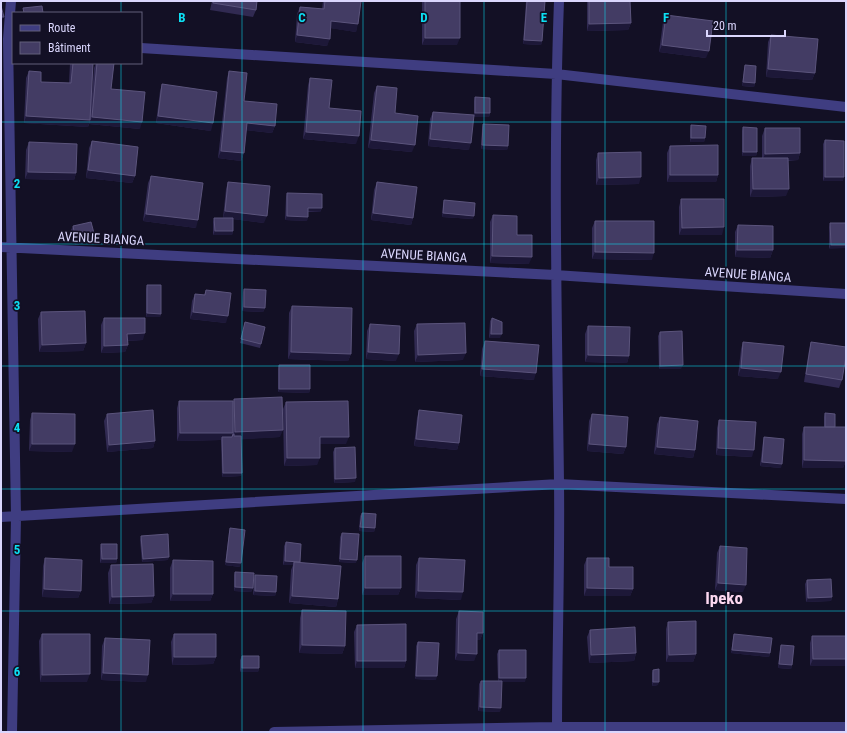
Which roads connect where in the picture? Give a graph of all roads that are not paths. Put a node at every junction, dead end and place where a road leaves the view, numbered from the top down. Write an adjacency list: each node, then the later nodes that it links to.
1 (11, 1): 3 (street)
2 (559, 1): 5 (street)
3 (7, 39): 7 (street)
4 (142, 48): 5 (street)
5 (556, 74): 6 (street); 8 (street)
6 (846, 107)
7 (6, 247): 8 (street, AVENUE BIANGA); 13 (street)
8 (556, 275): 9 (street, AVENUE BIANGA); 10 (street)
9 (846, 294)
10 (559, 484): 11 (street); 13 (street); 15 (street)
11 (846, 499)
12 (1, 517): 13 (street)
13 (16, 517): 16 (street)
14 (846, 728): 15 (street)
15 (557, 730): 17 (street)
16 (12, 732)
17 (274, 732)

